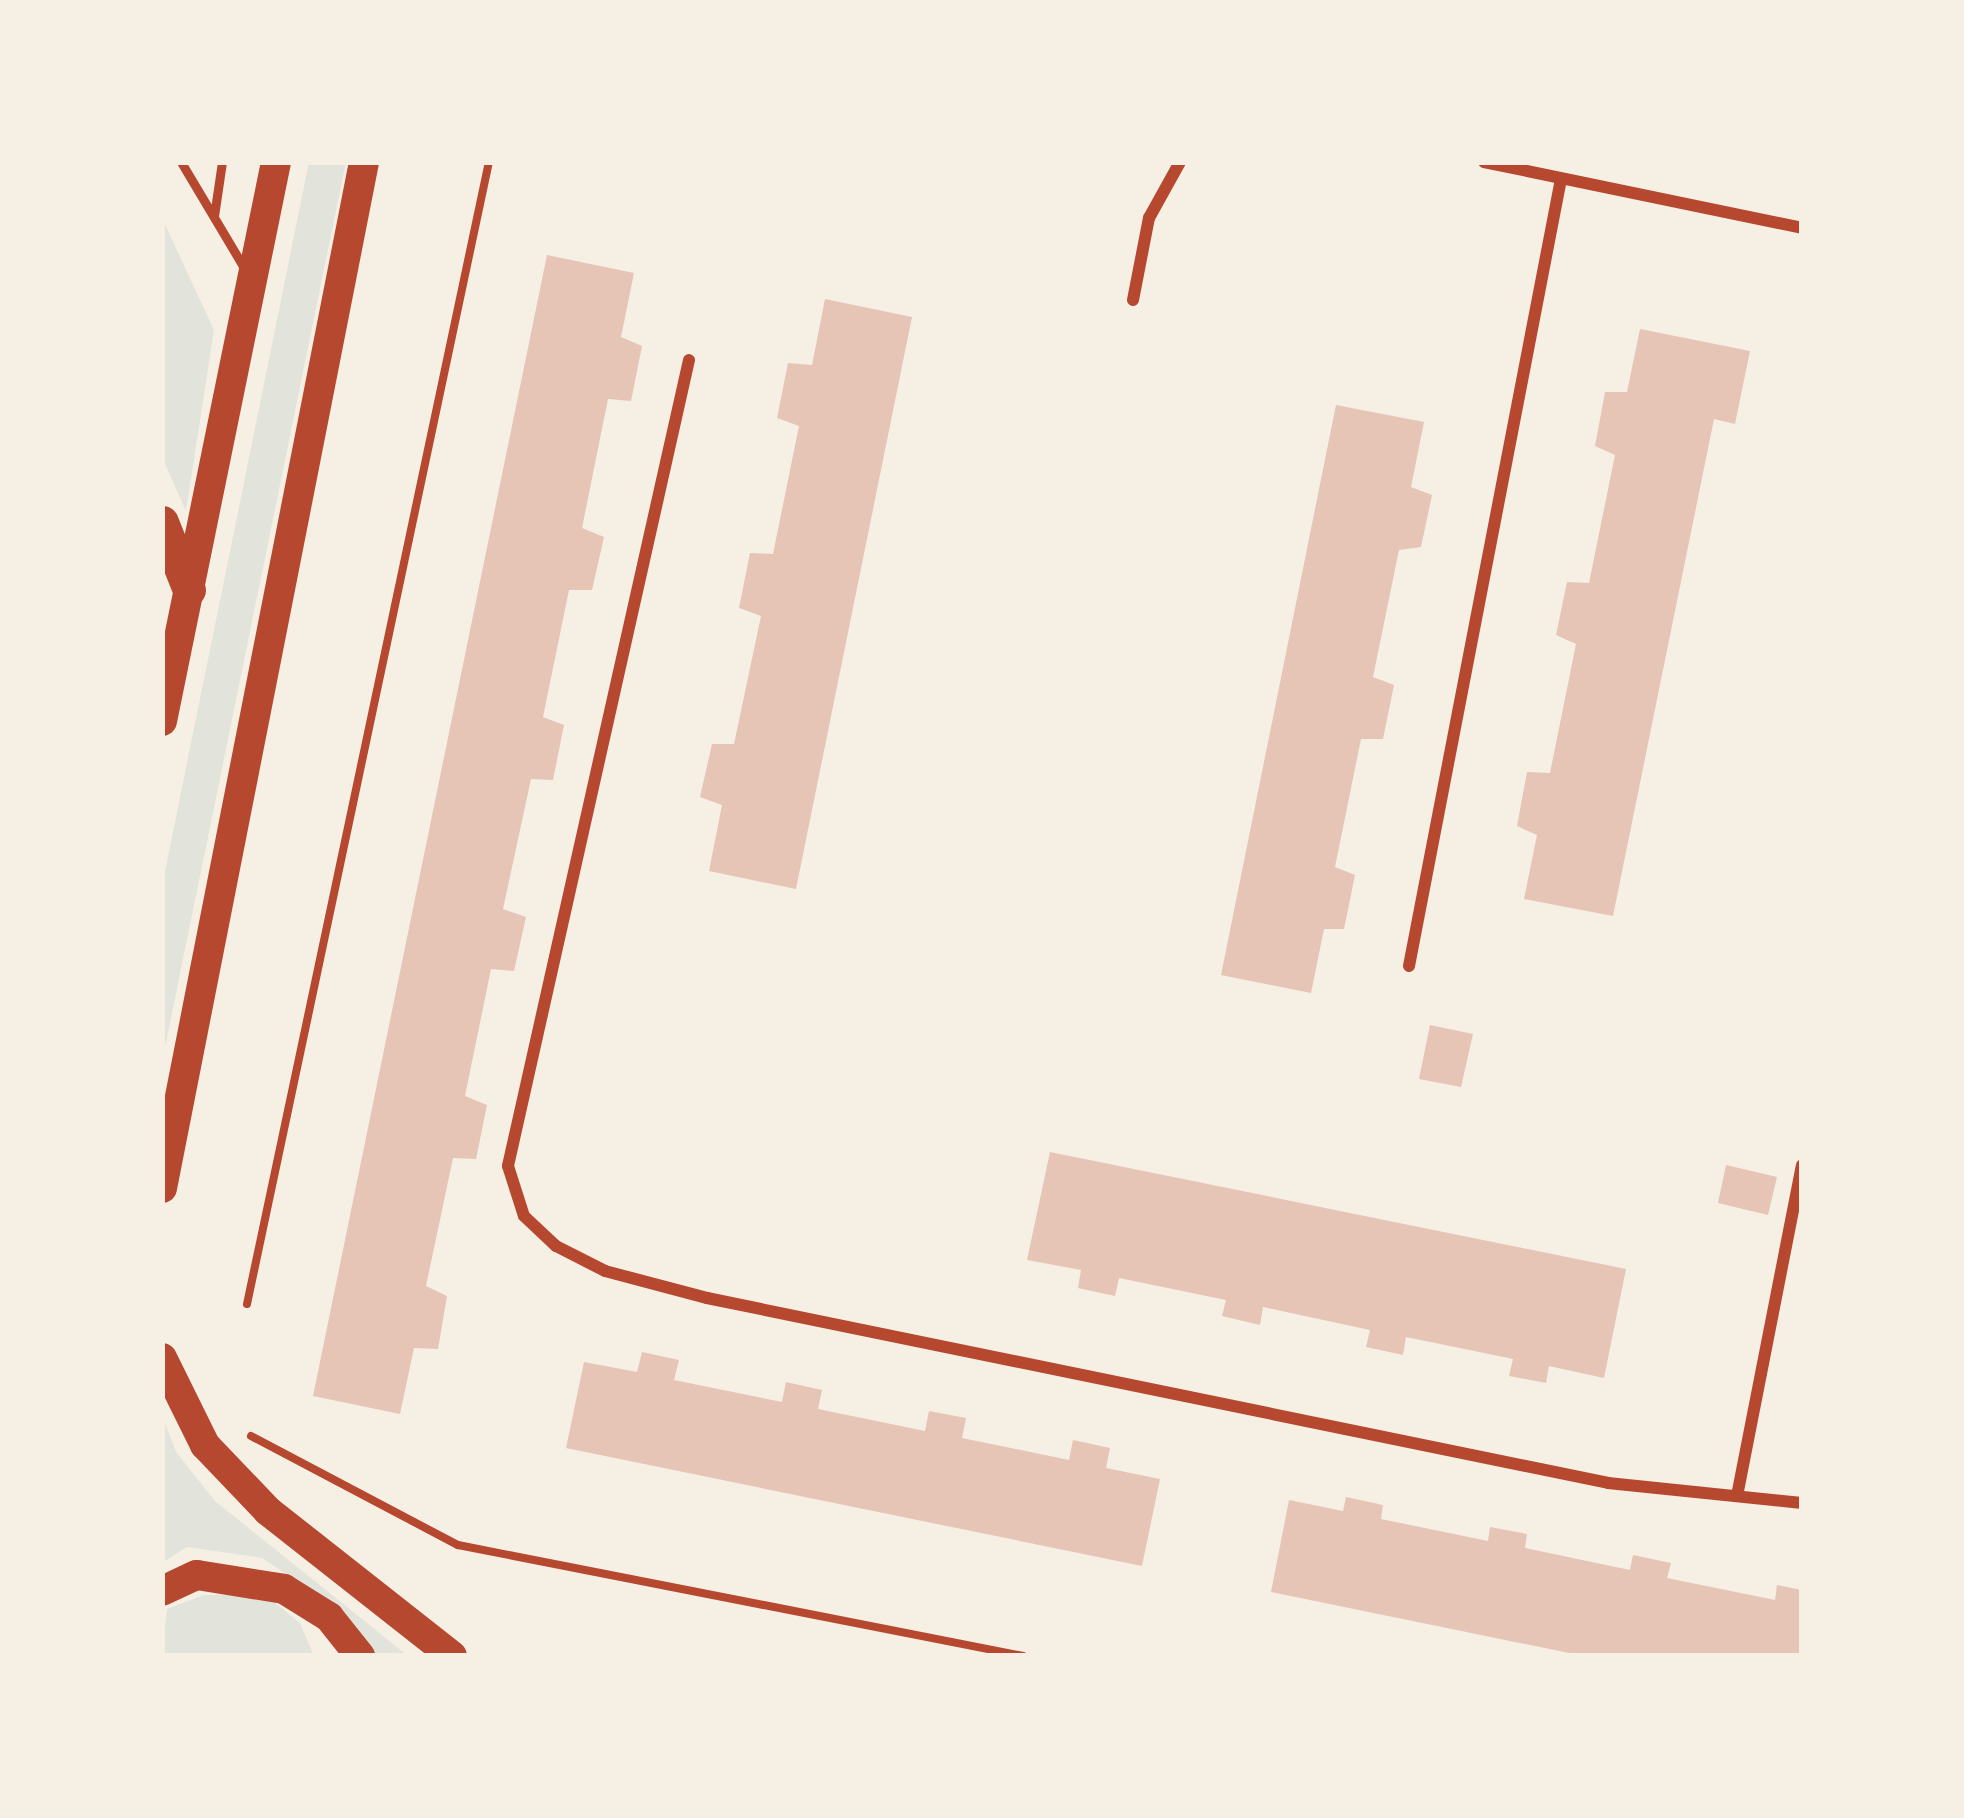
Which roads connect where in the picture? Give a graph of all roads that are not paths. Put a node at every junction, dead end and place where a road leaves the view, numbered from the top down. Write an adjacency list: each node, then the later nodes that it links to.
1 (182, 162): 8 (lane)
2 (222, 162): 8 (lane)
3 (277, 162): 10 (main road)
4 (364, 162): 18 (main road)
5 (1180, 162): 11 (street)
6 (1484, 162): 7 (street)
7 (1561, 179): 9 (street); 16 (street)
8 (214, 217): 10 (lane)
9 (1802, 228)
10 (251, 278): 14 (main road)
11 (1133, 300)
12 (689, 361): 20 (street)
13 (162, 522): 14 (highway)
14 (189, 590): 15 (main road)
15 (162, 721)
16 (1409, 966)
17 (1802, 1165): 20 (street)
18 (162, 1188)
19 (162, 1358): 24 (main road)
20 (1736, 1496): 21 (street)
21 (1802, 1503)
22 (162, 1591): 23 (main road)
23 (360, 1656)
24 (452, 1656)

